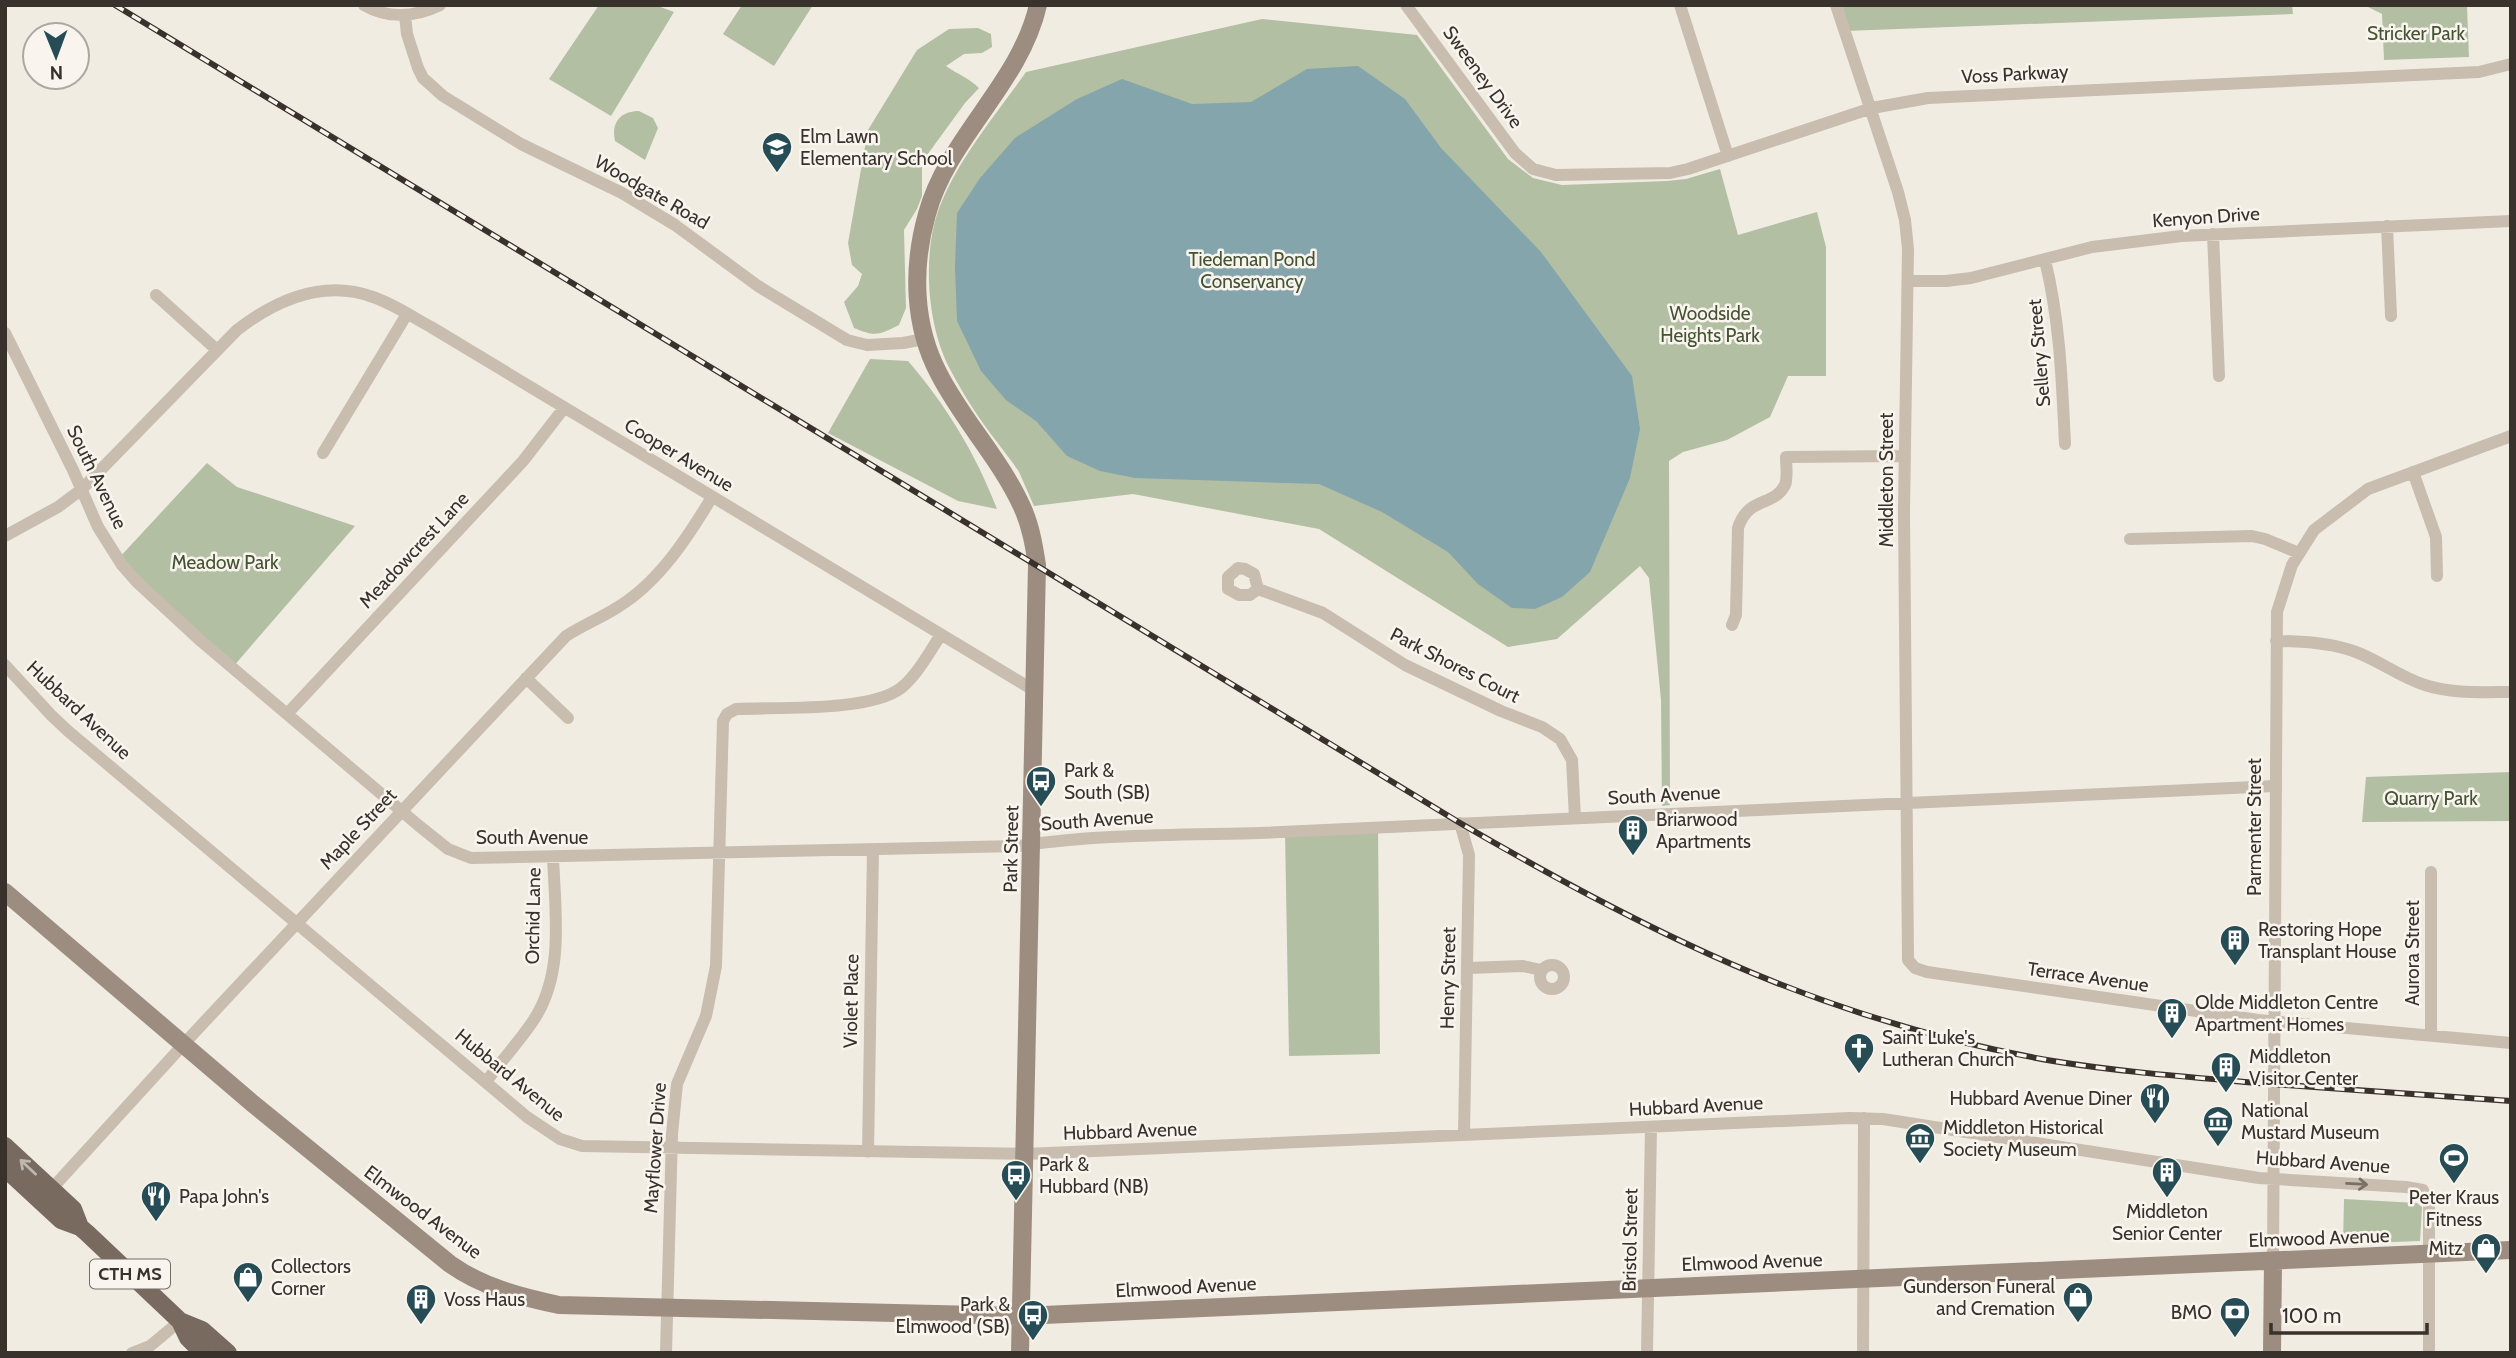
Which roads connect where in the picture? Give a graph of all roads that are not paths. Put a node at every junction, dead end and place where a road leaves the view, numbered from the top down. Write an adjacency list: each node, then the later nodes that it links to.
1 (364, 5): 7 (street)
2 (440, 5): 7 (street)
3 (1038, 5): 21 (street, Park Street)
4 (1406, 5): 11 (street, Sweeney Drive)
5 (1680, 5): 10 (street)
6 (1836, 5): 9 (street, Middleton Street)
7 (405, 15): 21 (street, Woodgate Road)
8 (2511, 64): 9 (street, Voss Parkway)
9 (1872, 108): 10 (street, Voss Parkway); 16 (street, Middleton Street)
10 (1728, 156): 11 (street, Voss Parkway)
11 (1532, 169)
12 (2511, 221): 13 (street, Kenyon Drive)
13 (2387, 226): 14 (street, Kenyon Drive); 19 (street)
14 (2213, 234): 15 (street, Kenyon Drive); 23 (street)
15 (2045, 260): 16 (street, Kenyon Drive); 26 (street, Sellery Street)
16 (1908, 281): 28 (street, Middleton Street)
17 (156, 295): 22 (street)
18 (407, 314): 22 (street, Cooper Avenue); 24 (street, Cooper Avenue); 27 (street)
19 (2391, 316)
20 (5, 333): 30 (street, South Avenue)
21 (924, 339): 42 (street, Park Street)
22 (217, 350): 30 (street, Cooper Avenue)
23 (2219, 376)
24 (564, 408): 31 (street, Cooper Avenue); 44 (street, Meadowcrest Lane)
25 (2511, 436): 29 (street, Parmenter Street)
26 (2065, 444)
27 (323, 453)
28 (1905, 456): 37 (street); 47 (street, Middleton Street)
29 (2413, 472): 34 (street, Parmenter Street); 35 (street)
30 (82, 489): 32 (street, Cooper Avenue); 44 (street, South Avenue)
31 (712, 497): 38 (street, Cooper Avenue); 41 (street, Maple Street)
32 (5, 536)
33 (2130, 539): 34 (street)
34 (2299, 553): 39 (street, Parmenter Street)
35 (2437, 576)
36 (1258, 589): 49 (street, Park Shores Court)
37 (1732, 625)
38 (940, 636): 42 (street, Cooper Avenue); 53 (street, Mayflower Drive)
39 (2276, 641): 43 (street); 46 (street, Parmenter Street)
40 (5, 665): 57 (street, Hubbard Avenue)
41 (526, 678): 45 (street); 48 (street, Maple Street)
42 (1035, 691): 51 (street, Park Street)
43 (2511, 692)
44 (287, 714): 48 (street, South Avenue)
45 (568, 718)
46 (2275, 786): 47 (street, South Avenue); 61 (street, Parmenter Street)
47 (1908, 803): 49 (street, South Avenue); 58 (street, Middleton Street)
48 (401, 811): 54 (street, South Avenue); 57 (street, Maple Street)
49 (1575, 818): 50 (street, South Avenue)
50 (1460, 823): 51 (street, South Avenue); 59 (street, Henry Street)
51 (1032, 843): 52 (street, South Avenue); 72 (street, Park Street)
52 (873, 850): 53 (street, South Avenue); 71 (street, Violet Place)
53 (718, 852): 54 (street, South Avenue); 70 (street, Mayflower Drive)
54 (554, 857): 65 (street, Orchid Lane)
55 (2431, 872): 62 (street, Aurora Street)
56 (5, 892): 64 (street, Elmwood Avenue)
57 (296, 924): 64 (street, Maple Street); 65 (street, Hubbard Avenue)
58 (1913, 965): 61 (street, Terrace Avenue)
59 (1468, 968): 60 (street); 68 (street, Henry Street)
60 (1541, 970)
61 (2274, 1022): 62 (street, Terrace Avenue); 74 (street, Parmenter Street)
62 (2431, 1035): 63 (street, Terrace Avenue)
63 (2511, 1043)
64 (184, 1045): 75 (street, Maple Street); 81 (street, Elmwood Avenue)
65 (486, 1082): 70 (street, Hubbard Avenue)
66 (1864, 1118): 67 (street, Hubbard Avenue); 74 (street, Hubbard Avenue); 79 (street)
67 (1651, 1127): 68 (street, Hubbard Avenue); 80 (street, Bristol Street)
68 (1464, 1135): 72 (street, Hubbard Avenue)
69 (5, 1146): 75 (main road, CTH MS, one-way to 69)
70 (671, 1147): 71 (street, Hubbard Avenue); 81 (street, Mayflower Drive)
71 (868, 1152): 72 (street, Hubbard Avenue)
72 (1025, 1154): 82 (street, Park Street)
73 (5, 1168): 75 (main road, CTH MS)
74 (2273, 1180): 77 (street, Hubbard Avenue, one-way to 77); 78 (street, Parmenter Street)
75 (46, 1195): 83 (main road, CTH MS)
76 (2511, 1250): 77 (street, Elmwood Avenue)
77 (2430, 1254): 78 (street, Elmwood Avenue); 92 (street)
78 (2273, 1261): 79 (street, Elmwood Avenue); 91 (street, Parmenter Street)
79 (1863, 1279): 80 (street, Elmwood Avenue); 90 (street)
80 (1649, 1287): 82 (street, Elmwood Avenue); 89 (street, Bristol Street)
81 (667, 1309): 82 (street, Elmwood Avenue); 87 (street, Mayflower Drive)
82 (1021, 1316): 88 (street, Park Street)
83 (180, 1321): 84 (street); 85 (main road, CTH MS); 86 (main road, CTH MS)
84 (132, 1353)
85 (203, 1353)
86 (228, 1353)
87 (666, 1353)
88 (1020, 1353)
89 (1647, 1353)
90 (1863, 1353)
91 (2272, 1353)
92 (2429, 1353)

